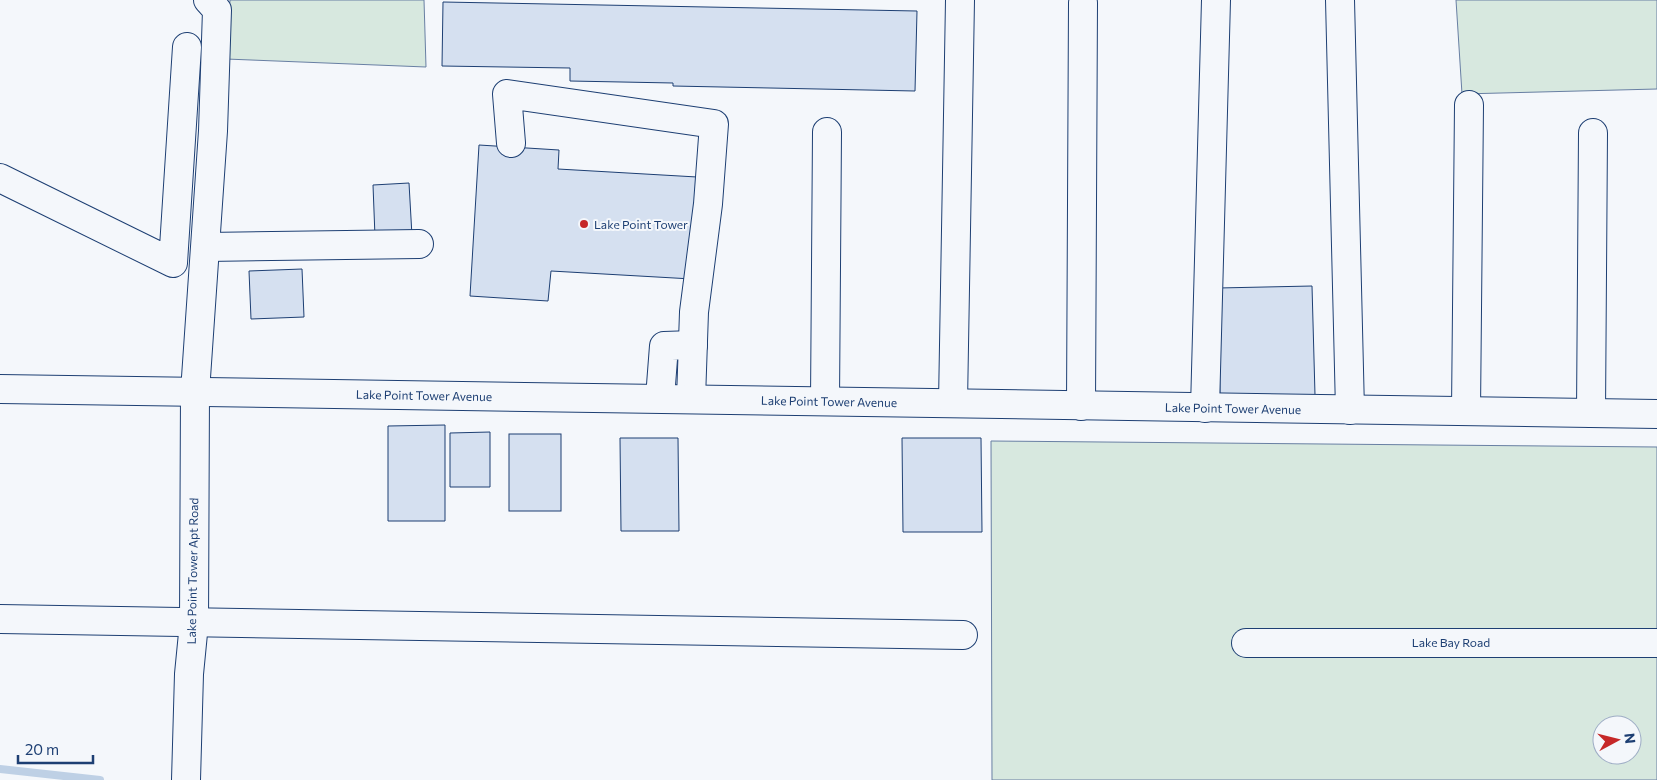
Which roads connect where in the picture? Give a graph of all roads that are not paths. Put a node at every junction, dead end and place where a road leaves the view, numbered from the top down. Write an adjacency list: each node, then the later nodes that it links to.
1 (208, 0): 9 (street, Lake Point Tower Apt Road)
2 (960, 0): 22 (street)
3 (1216, 0): 24 (street)
4 (1340, 0): 25 (street)
5 (1083, 3): 23 (street)
6 (187, 47): 8 (street)
7 (1469, 105): 26 (street)
8 (181, 131): 9 (street); 13 (street)
9 (213, 131): 15 (street, Lake Point Tower Apt Road)
10 (827, 132): 21 (street)
11 (1594, 133): 27 (street)
12 (511, 143): 16 (street)
13 (0, 178)
14 (419, 244): 15 (street)
15 (206, 247): 18 (street, Lake Point Tower Apt Road)
16 (693, 345): 19 (street); 20 (street)
17 (0, 389): 18 (street, Lake Point Tower Avenue)
18 (195, 392): 19 (street, Lake Point Tower Avenue); 30 (street, Lake Point Tower Apt Road)
19 (660, 398): 20 (street, Lake Point Tower Avenue)
20 (691, 399): 21 (street, Lake Point Tower Avenue)
21 (825, 401): 22 (street, Lake Point Tower Avenue)
22 (953, 403): 23 (street, Lake Point Tower Avenue)
23 (1081, 406): 24 (street, Lake Point Tower Avenue)
24 (1205, 408): 25 (street, Lake Point Tower Avenue)
25 (1350, 410): 26 (street, Lake Point Tower Avenue)
26 (1466, 412): 27 (street, Lake Point Tower Avenue)
27 (1591, 413): 28 (street, Lake Point Tower Avenue)
28 (1657, 414)
29 (0, 619): 30 (street)
30 (194, 623): 31 (street); 34 (street, Lake Point Tower Apt Road)
31 (963, 635)
32 (1246, 643): 33 (street, Lake Bay Road)
33 (1657, 643)
34 (186, 780)

